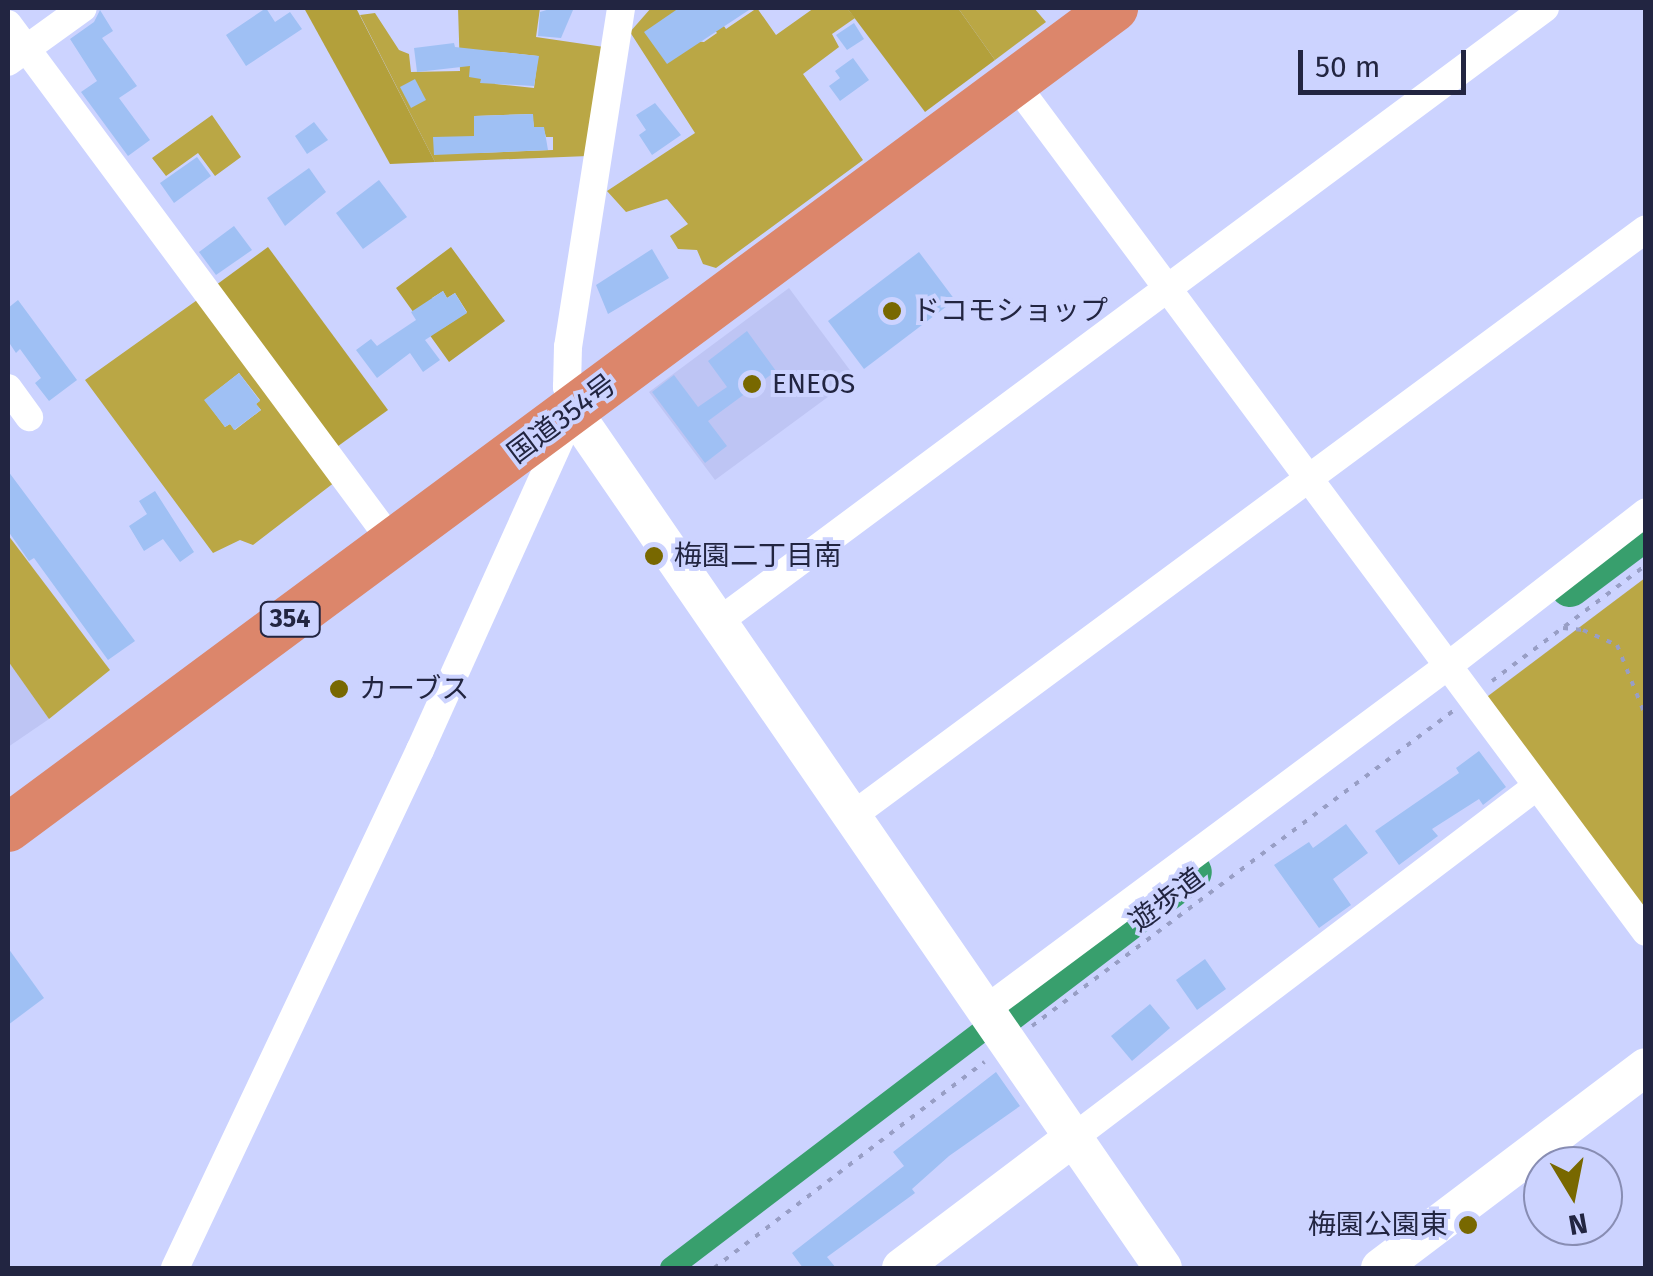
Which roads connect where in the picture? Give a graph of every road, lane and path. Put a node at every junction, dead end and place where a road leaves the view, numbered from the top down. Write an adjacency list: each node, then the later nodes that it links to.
1 (82, 8): 6 (street)
2 (621, 8): 11 (street)
3 (1114, 8): 7 (highway, 国道354号 / 354)
4 (1545, 8): 9 (street)
5 (8, 24): 6 (street)
6 (17, 56): 15 (street)
7 (1014, 82): 9 (street); 11 (highway, 国道354号 / 354)
8 (1646, 229): 13 (street)
9 (1166, 288): 13 (street); 17 (street)
10 (8, 388): 12 (street)
11 (572, 411): 15 (highway, 国道354号 / 354); 17 (street); 29 (street)
12 (29, 417)
13 (1310, 476): 19 (street); 23 (street)
14 (1646, 512): 19 (street)
15 (392, 543): 24 (highway, 国道354号 / 354)
16 (1646, 565): 18 (path, 遊歩道)
17 (718, 622): 23 (street)
18 (1563, 628): 20 (path, 遊歩道); 21 (path)
19 (1450, 666): 20 (street); 26 (street)
20 (1472, 695): 22 (street); 26 (path, 遊歩道)
21 (1646, 718)
22 (1538, 786): 25 (street); 28 (street)
23 (852, 816): 26 (street)
24 (8, 828)
25 (1646, 932)
26 (995, 1025): 28 (street); 30 (path, 遊歩道)
27 (1646, 1067): 33 (street)
28 (1073, 1138): 31 (street); 32 (street)
29 (176, 1268)
30 (714, 1268)
31 (901, 1268)
32 (1163, 1268)
33 (1380, 1268)

